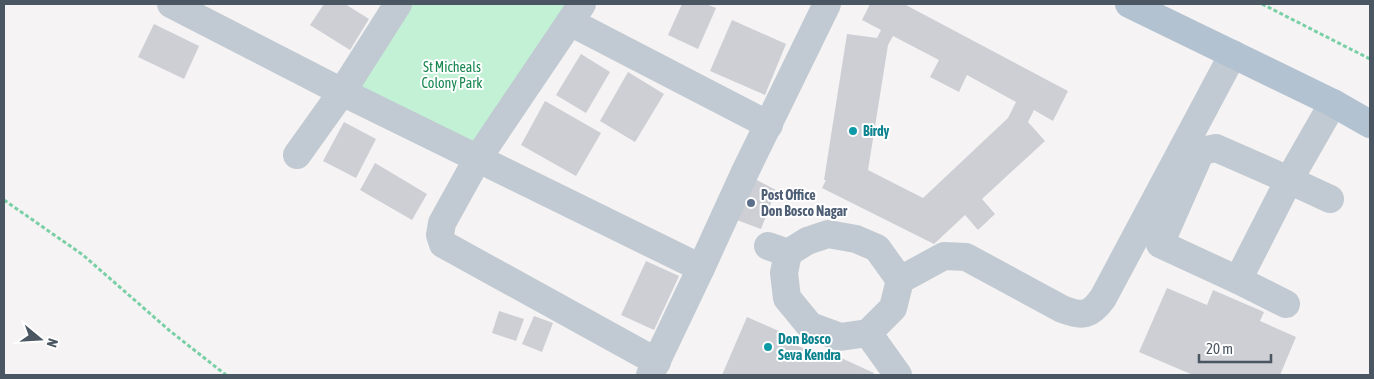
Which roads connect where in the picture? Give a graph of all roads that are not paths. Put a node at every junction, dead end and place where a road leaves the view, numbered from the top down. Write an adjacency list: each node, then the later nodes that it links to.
1 (171, 4): 7 (street)
2 (398, 4): 7 (street)
3 (827, 4): 10 (street)
4 (1129, 4): 6 (main road)
5 (576, 13): 10 (street); 12 (street)
6 (1233, 54): 8 (main road); 16 (street)
7 (342, 92): 11 (street); 12 (street)
8 (1333, 103): 9 (main road); 13 (street)
9 (1370, 124)
10 (769, 125): 15 (street)
11 (297, 155)
12 (478, 158): 15 (street); 20 (street)
13 (1295, 171): 14 (street); 17 (street); 17 (street)
14 (1330, 199)
15 (701, 268): 20 (street)
16 (900, 280): 19 (street); 19 (street)
17 (1238, 280): 18 (street)
18 (1286, 304)
19 (868, 333): 21 (street)
20 (653, 368)
21 (898, 375)

